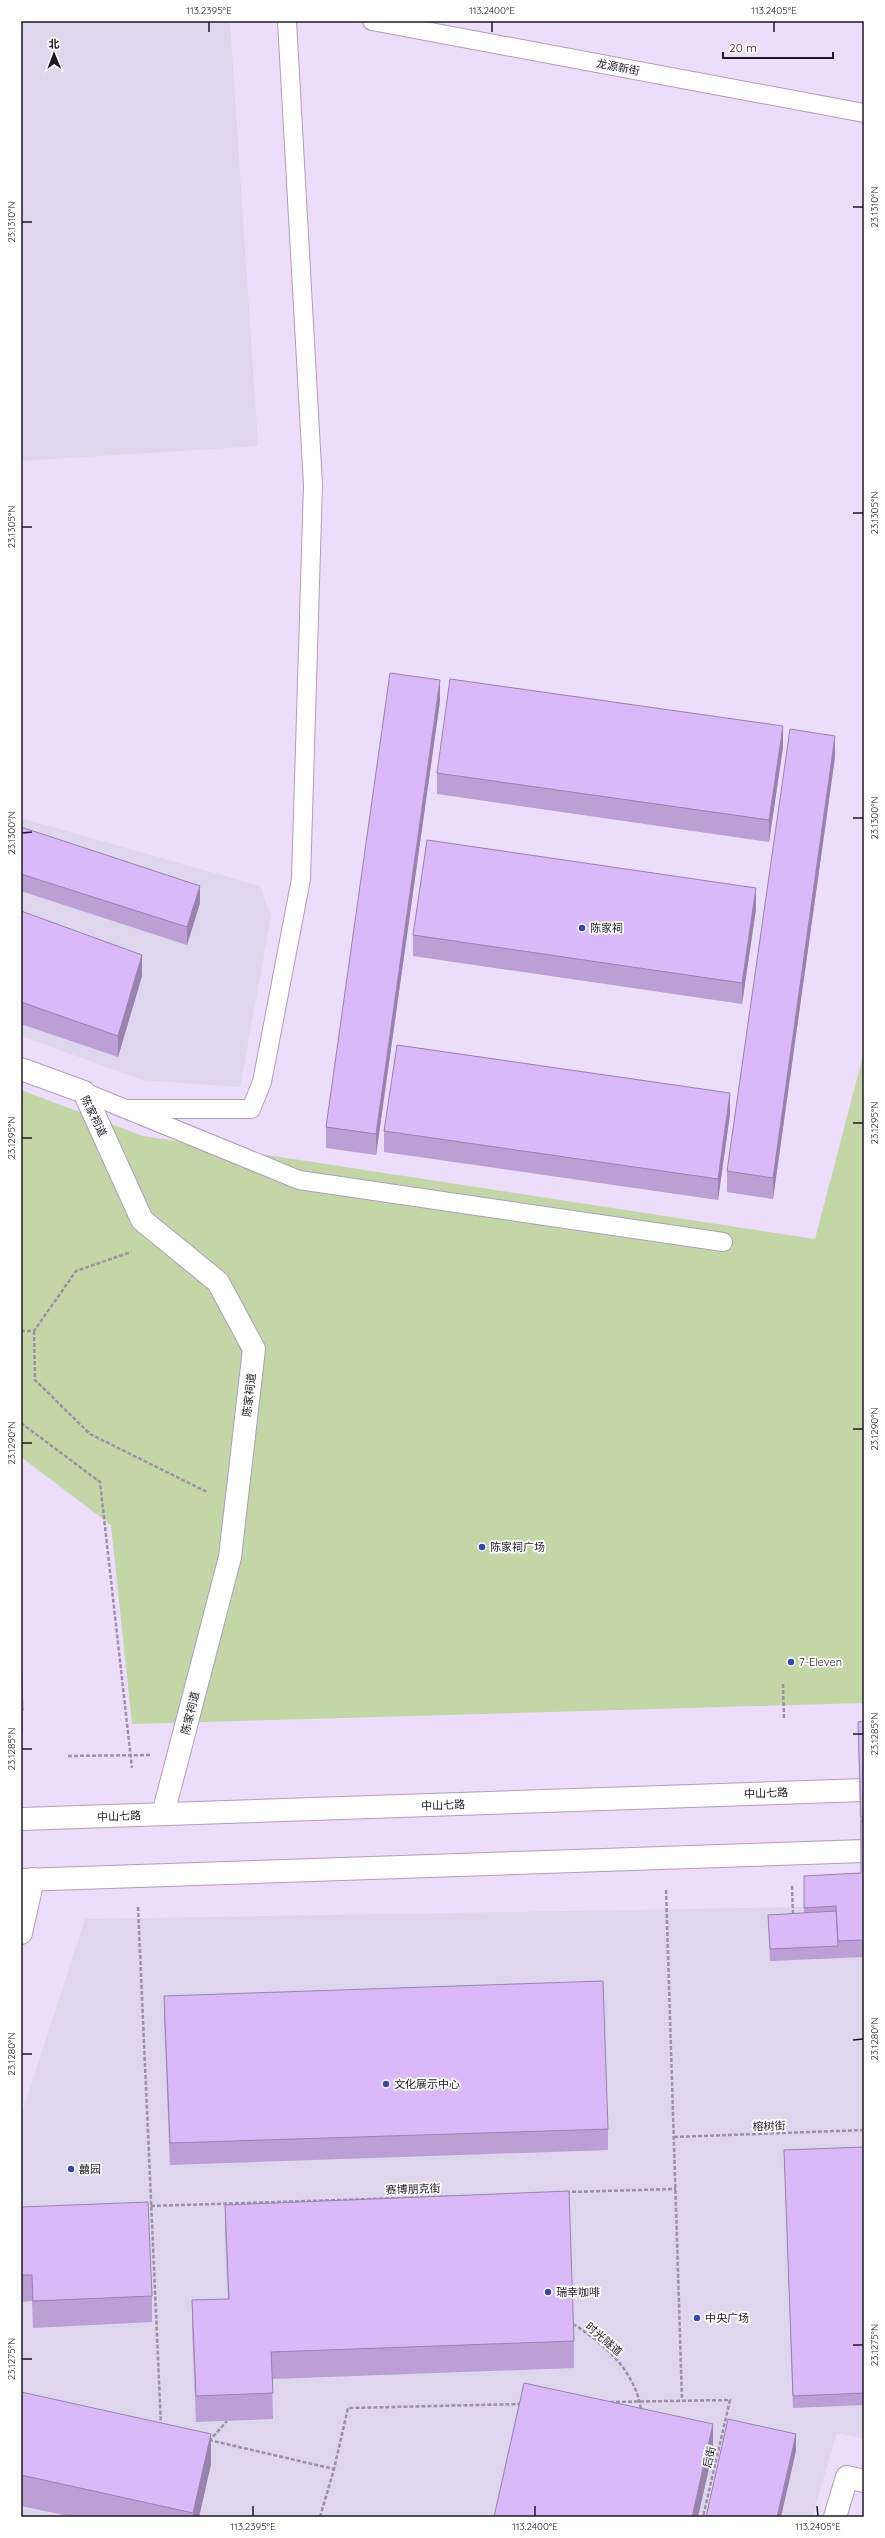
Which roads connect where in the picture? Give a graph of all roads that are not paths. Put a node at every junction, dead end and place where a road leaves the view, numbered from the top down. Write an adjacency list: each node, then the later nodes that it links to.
1 (287, 21): 6 (lane)
2 (372, 21): 3 (lane, 龙源新街)
3 (864, 113)
4 (21, 1069): 5 (main road, 陈家祠道)
5 (84, 1092): 6 (lane); 9 (main road, 陈家祠道)
6 (126, 1109): 7 (lane)
7 (722, 1242)
8 (864, 1790): 9 (main road, 中山七路)
9 (163, 1814): 10 (main road, 中山七路)
10 (21, 1819)
11 (864, 1851): 12 (main road)
12 (27, 1879): 13 (main road)
13 (21, 1933)
14 (856, 2479): 15 (main road)
15 (835, 2517)

